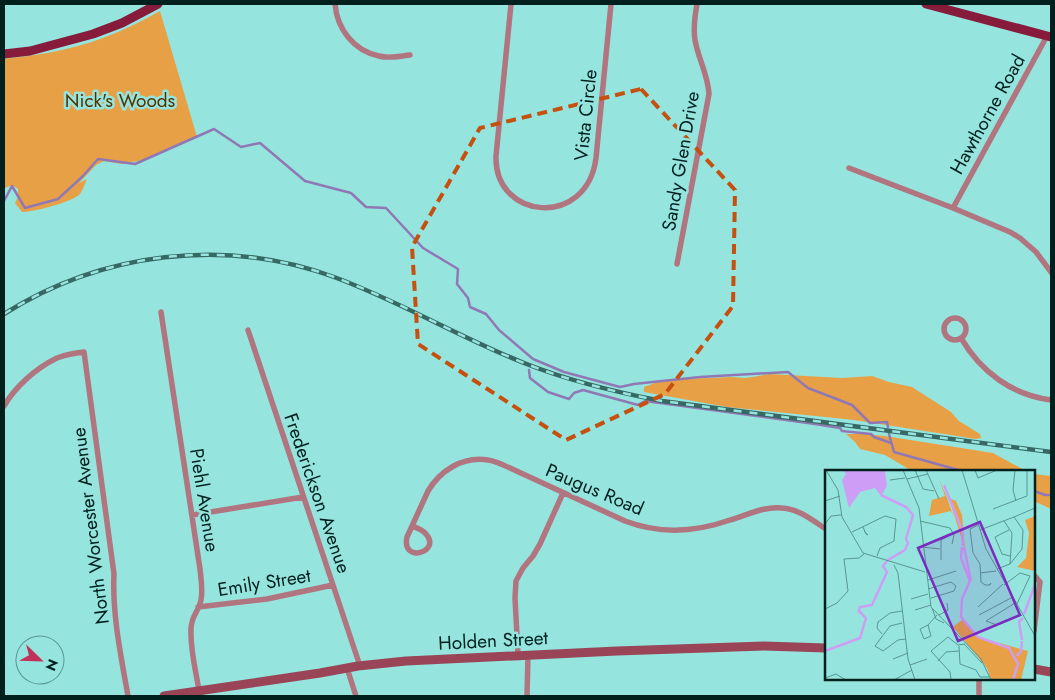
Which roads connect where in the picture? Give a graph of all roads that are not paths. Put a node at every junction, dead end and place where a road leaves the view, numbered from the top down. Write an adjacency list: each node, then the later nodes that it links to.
1 (158, 4): 8 (main road)
2 (335, 4): 9 (street)
3 (511, 4): 4 (street, Vista Circle)
4 (611, 4)
5 (697, 4): 12 (street, Sandy Glen Drive)
6 (926, 4): 7 (main road)
7 (1049, 36): 11 (street, Hawthorne Road)
8 (4, 54)
9 (410, 55)
10 (849, 168): 11 (street)
11 (953, 208): 13 (street)
12 (677, 264)
13 (1051, 272)
14 (161, 312): 21 (street, Piehl Avenue)
15 (248, 330): 20 (street, Frederickson Avenue)
16 (961, 338): 17 (street)
17 (1051, 400)
18 (4, 406): 37 (street, North Worcester Avenue)
19 (563, 493): 22 (street, Paugus Road); 23 (street, Paugus Road); 29 (street)
20 (303, 497): 21 (street); 25 (street, Frederickson Avenue)
21 (192, 515): 26 (street, Piehl Avenue)
22 (412, 526): 22 (street, Paugus Road)
23 (825, 528)
24 (1035, 576): 27 (street)
25 (334, 585): 26 (street, Emily Street); 31 (street, Frederickson Avenue)
26 (198, 607): 36 (street, Piehl Avenue)
27 (1035, 623)
28 (825, 648): 30 (main road, Holden Street)
29 (518, 655): 30 (main road, Holden Street); 31 (main road, Holden Street)
30 (528, 655): 40 (street)
31 (360, 666): 32 (main road, Holden Street)
32 (347, 668): 36 (main road, Holden Street); 39 (street)
33 (1035, 669): 34 (main road)
34 (1051, 672)
35 (979, 680): 41 (street)
36 (199, 691): 38 (main road, Holden Street)
37 (128, 696)
38 (164, 696)
39 (356, 696)
40 (527, 696)
41 (979, 696)

